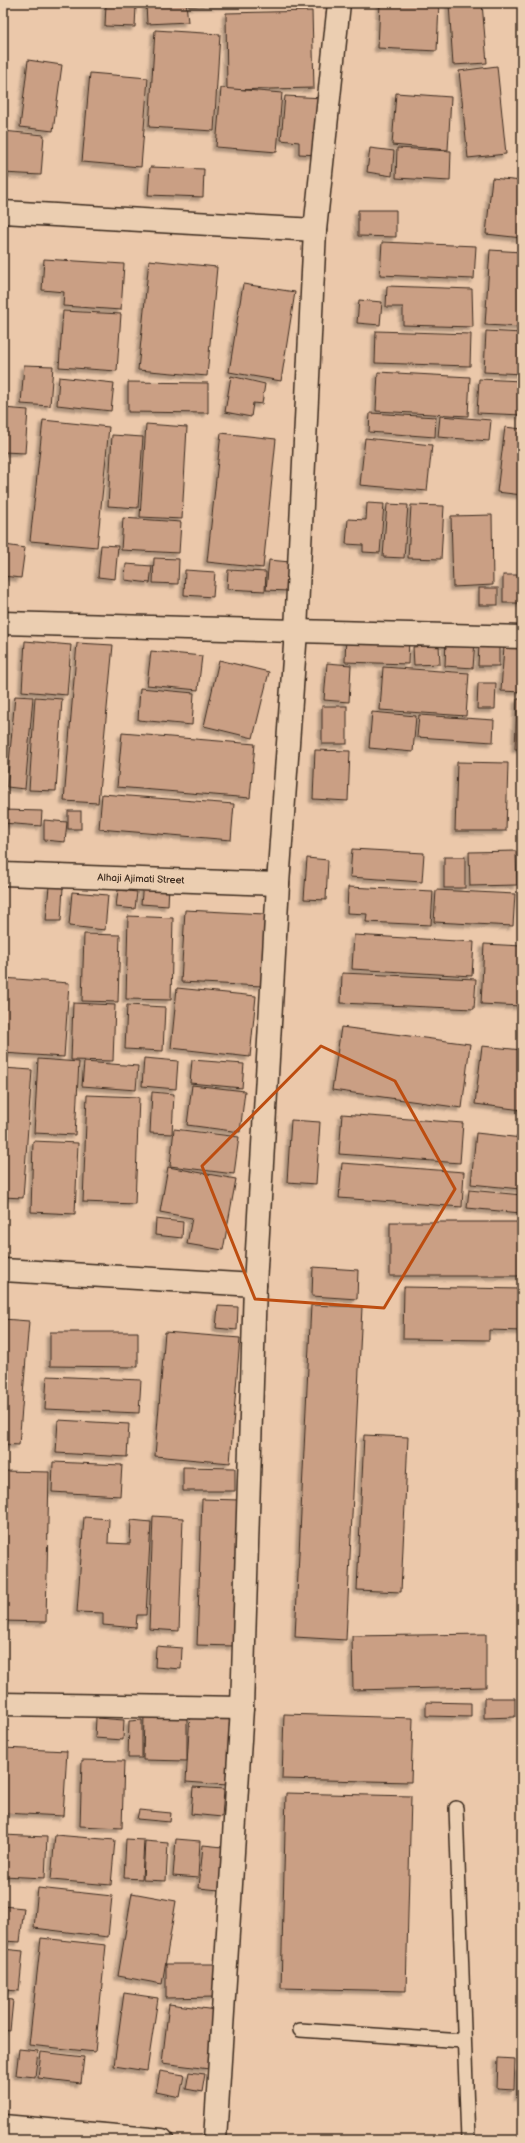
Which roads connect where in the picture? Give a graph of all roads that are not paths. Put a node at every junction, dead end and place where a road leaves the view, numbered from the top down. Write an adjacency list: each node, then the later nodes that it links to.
1 (339, 3): 3 (street)
2 (3, 212): 3 (street)
3 (315, 230): 5 (street)
4 (3, 623): 5 (street)
5 (296, 631): 6 (street); 8 (street)
6 (522, 637)
7 (3, 874): 8 (street, Alhaji Ajimati Street)
8 (278, 884): 10 (street)
9 (3, 1270): 10 (street)
10 (255, 1285): 12 (street)
11 (3, 1704): 12 (street)
12 (242, 1708): 19 (street)
13 (456, 1808): 15 (lane)
14 (300, 2030): 15 (lane)
15 (463, 2041): 20 (lane)
16 (3, 2126): 17 (street)
17 (79, 2136): 18 (street)
18 (162, 2140)
19 (215, 2140)
20 (468, 2140)

